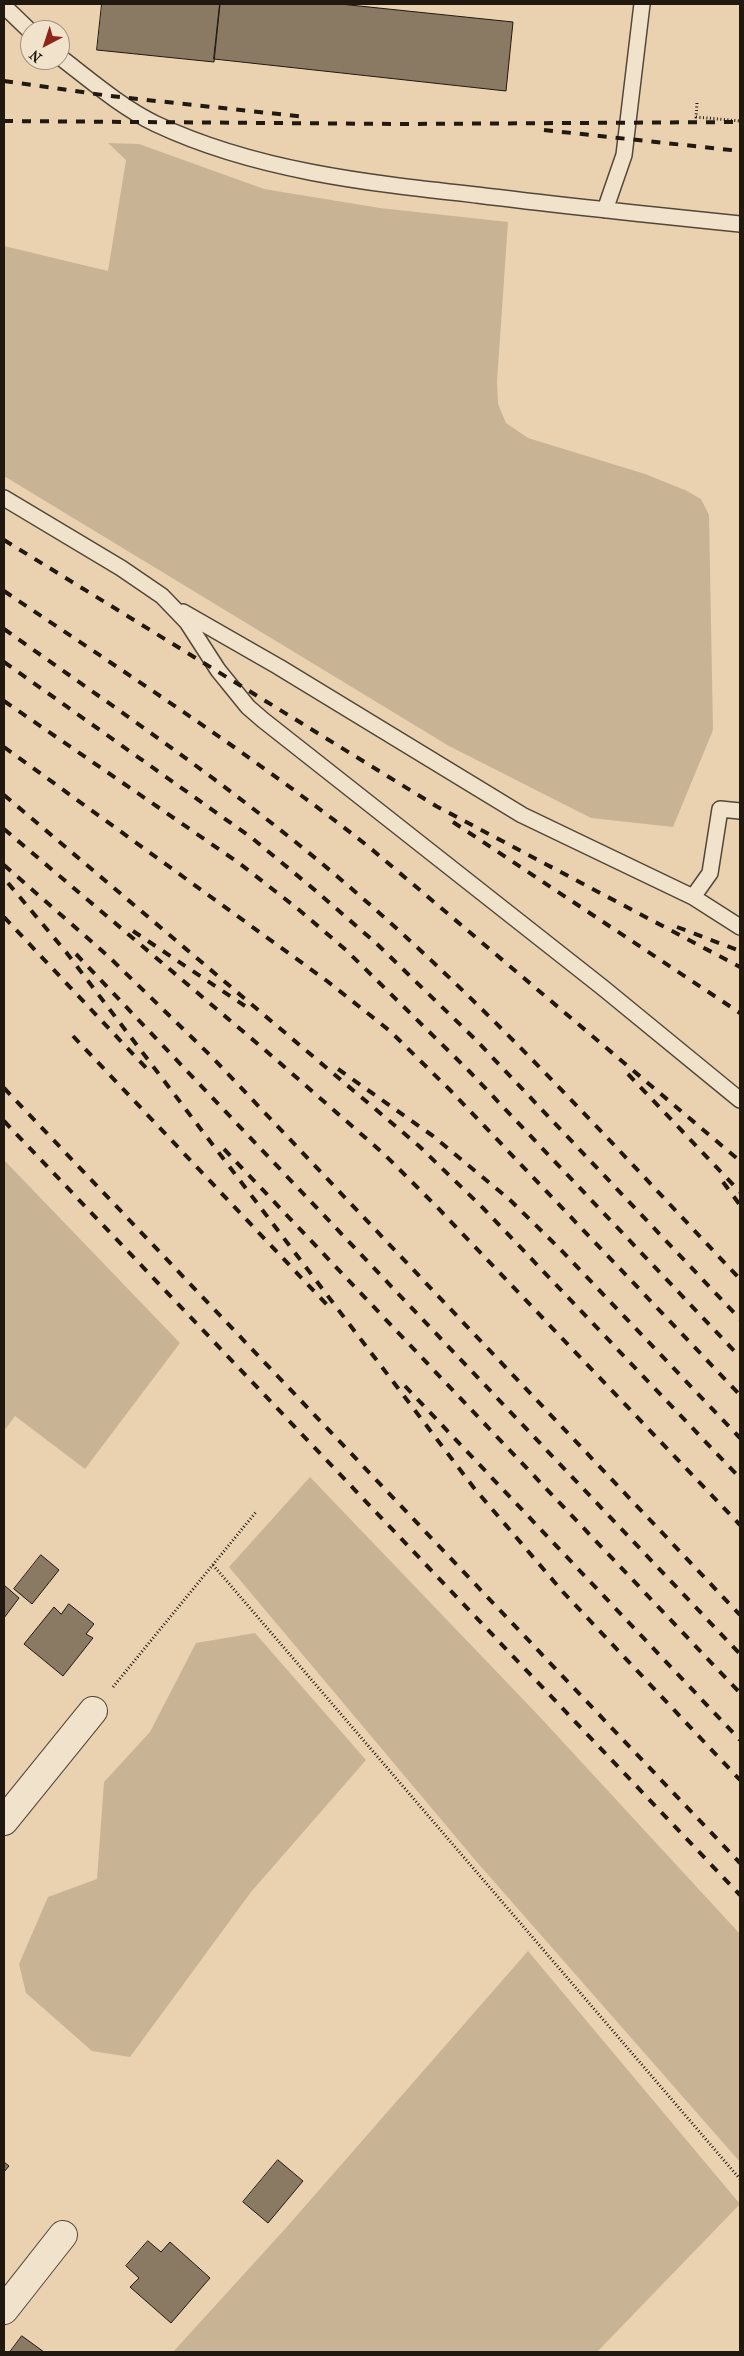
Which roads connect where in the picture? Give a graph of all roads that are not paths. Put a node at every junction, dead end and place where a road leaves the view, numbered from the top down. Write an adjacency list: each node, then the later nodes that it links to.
1 (642, 4): 5 (lane)
2 (4, 6): 3 (lane)
3 (20, 21)
4 (70, 65): 5 (lane)
5 (605, 210): 6 (lane)
6 (740, 224)
7 (4, 498): 8 (lane)
8 (176, 608): 10 (lane); 12 (lane)
9 (740, 811): 10 (lane)
10 (693, 897): 11 (lane)
11 (740, 927)
12 (740, 1100)
13 (94, 1711): 14 (street)
14 (4, 1821)
15 (63, 2235): 16 (street)
16 (4, 2310)

